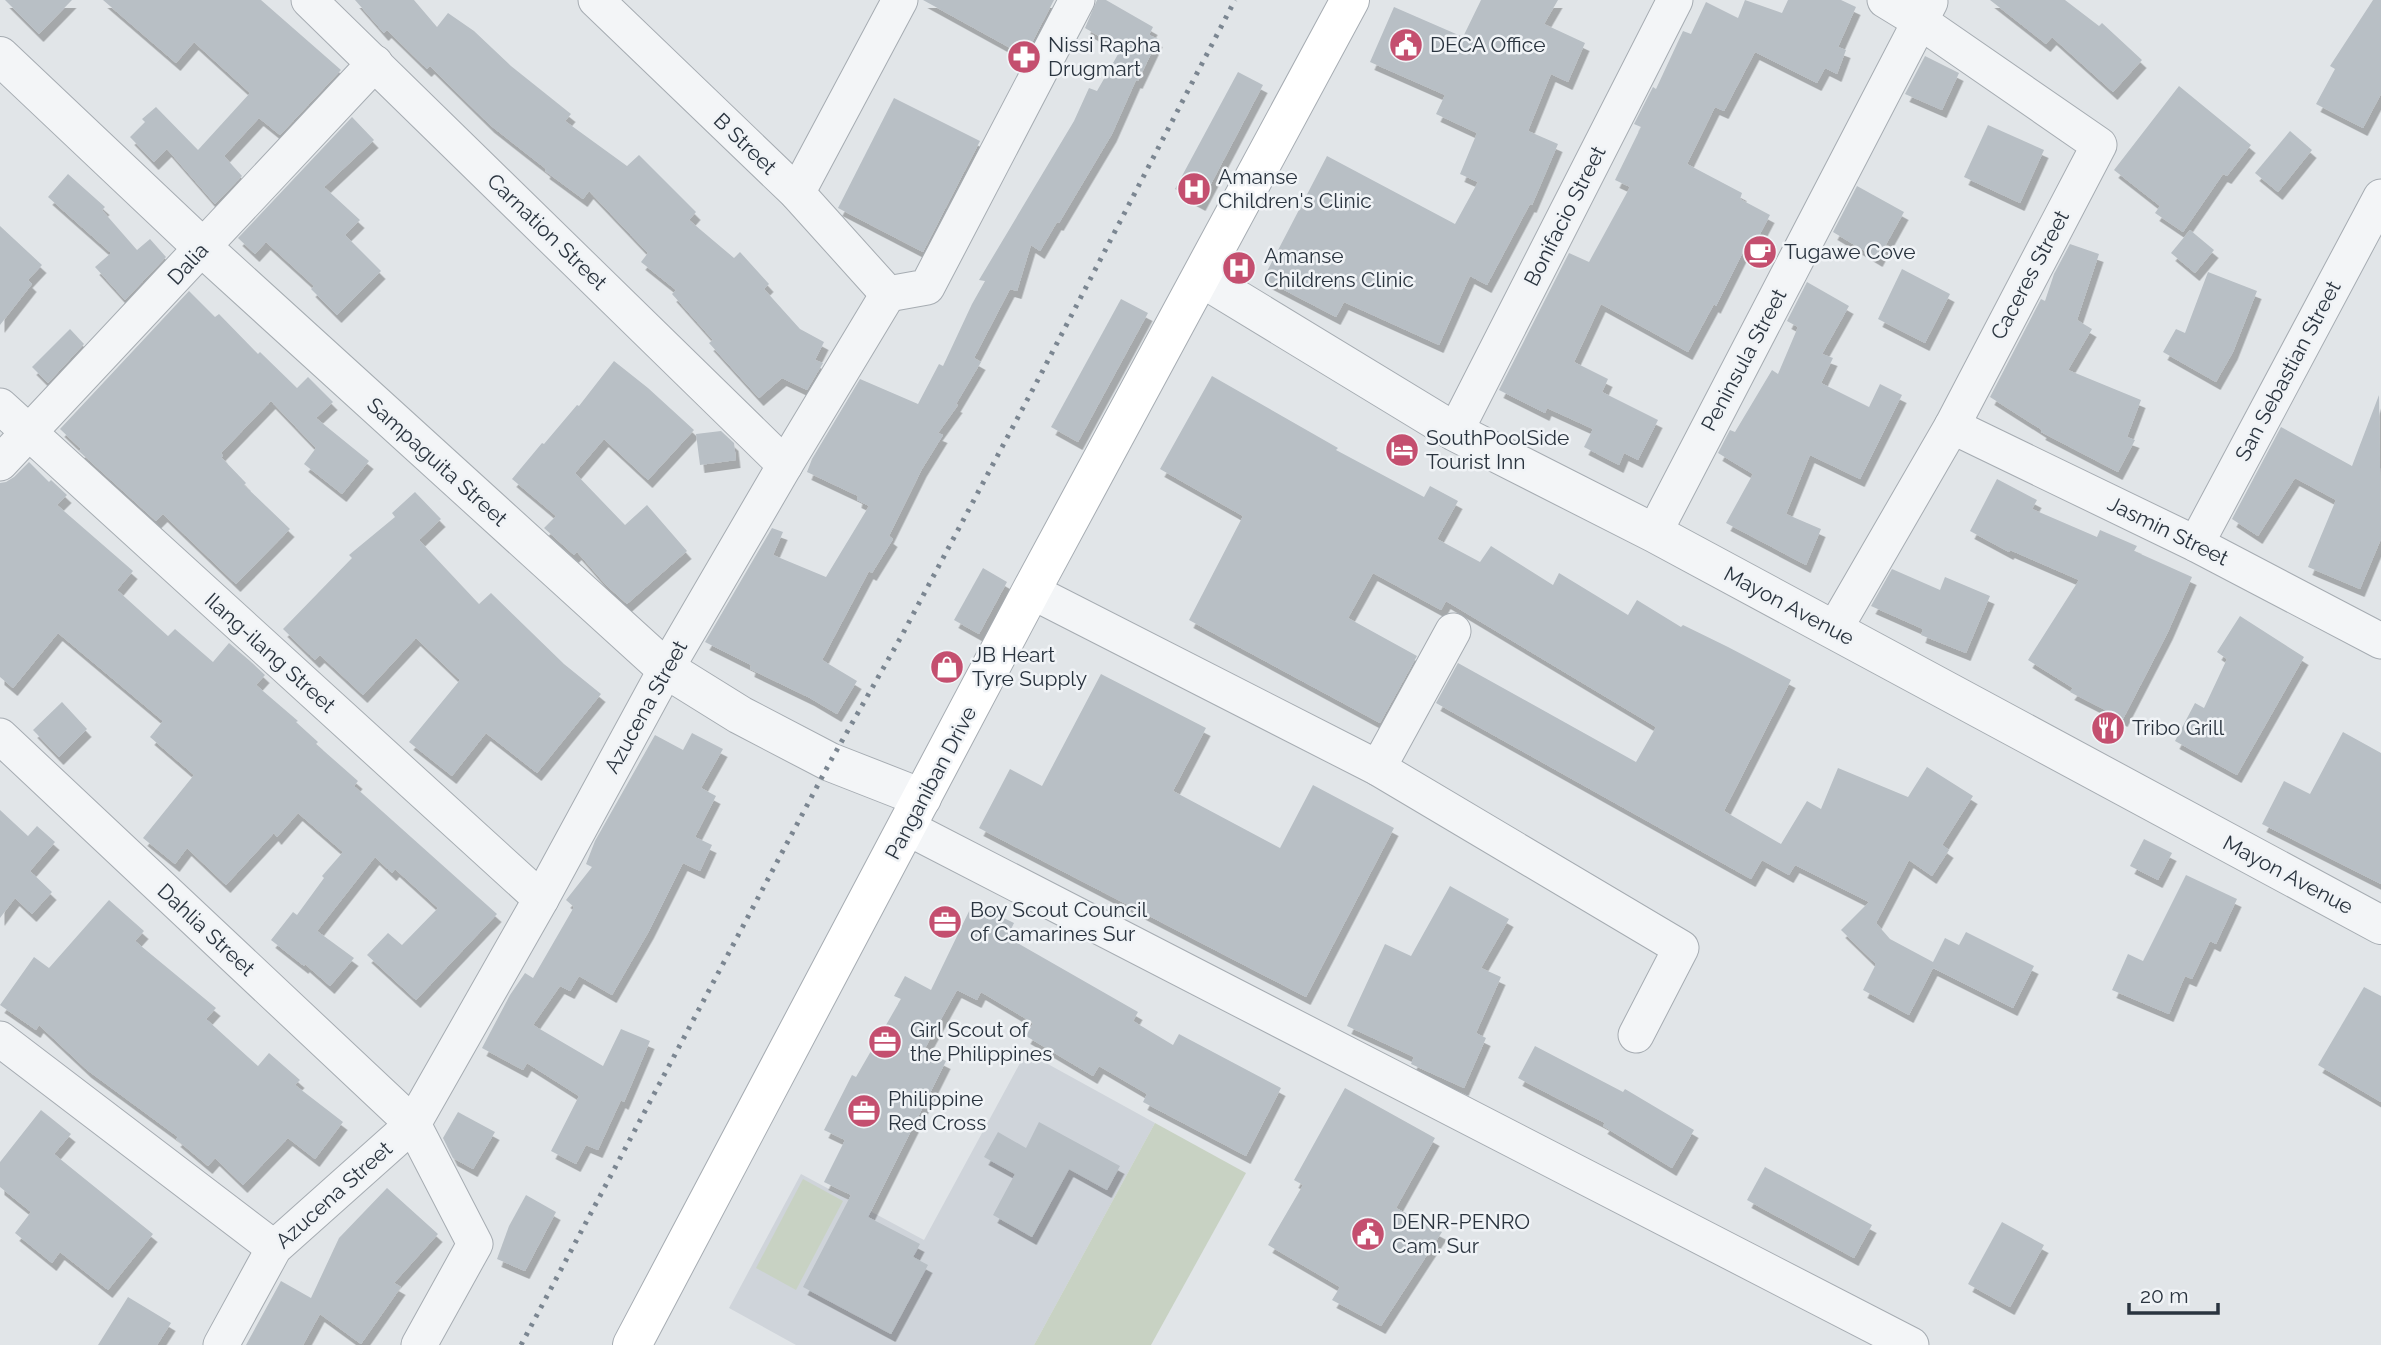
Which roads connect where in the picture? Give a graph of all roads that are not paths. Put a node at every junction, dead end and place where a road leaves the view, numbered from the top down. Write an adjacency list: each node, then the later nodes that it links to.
1 (309, 0): 10 (street, Carnation Street)
2 (596, 0): 11 (street, B Street)
3 (900, 0): 11 (street)
4 (1077, 0): 15 (street)
5 (1675, 0): 18 (street, Bonifacio Street)
6 (1885, 0): 8 (street, Caceres Street)
7 (1339, 4): 14 (main road, Panganiban Drive)
8 (1926, 11): 17 (street, Caceres Street); 22 (street, Peninsula Street)
9 (0, 56): 13 (street, Sampaguita Street)
10 (375, 63): 13 (street, Dalia); 21 (street, Carnation Street)
11 (797, 193): 15 (street, B Street)
12 (2381, 197): 23 (street, San Sebastian Street)
13 (203, 248): 19 (street, Dalia); 28 (street, Sampaguita Street)
14 (1202, 278): 18 (street, Mayon Avenue); 24 (main road, Panganiban Drive)
15 (888, 294): 21 (street, Azucena Street)
16 (0, 406): 19 (street, Ilang-ilang Street)
17 (1952, 426): 23 (street, Jasmin Street); 25 (street, Caceres Street)
18 (1455, 432): 22 (street, Mayon Avenue)
19 (27, 433): 20 (street, Dalia); 32 (street, Ilang-ilang Street)
20 (0, 463)
21 (785, 465): 28 (street, Azucena Street)
22 (1654, 533): 25 (street, Mayon Avenue)
23 (2196, 544): 27 (street, Jasmin Street)
24 (1031, 591): 30 (street); 31 (main road, Panganiban Drive)
25 (1834, 630): 33 (street, Mayon Avenue)
26 (1453, 631): 30 (street)
27 (2381, 641)
28 (666, 670): 31 (street, Sampaguita Street); 32 (street, Azucena Street)
29 (0, 736): 36 (street, Dahlia Street)
30 (1378, 768): 34 (street)
31 (915, 813): 40 (main road, Panganiban Drive); 41 (street)
32 (541, 899): 36 (street, Azucena Street)
33 (2381, 925)
34 (1636, 1035)
35 (0, 1039): 37 (street)
36 (412, 1124): 37 (street, Azucena Street); 39 (street, Azucena Street)
37 (274, 1248): 38 (street, Azucena Street)
38 (221, 1345)
39 (419, 1345)
40 (632, 1345)
41 (1911, 1345)

